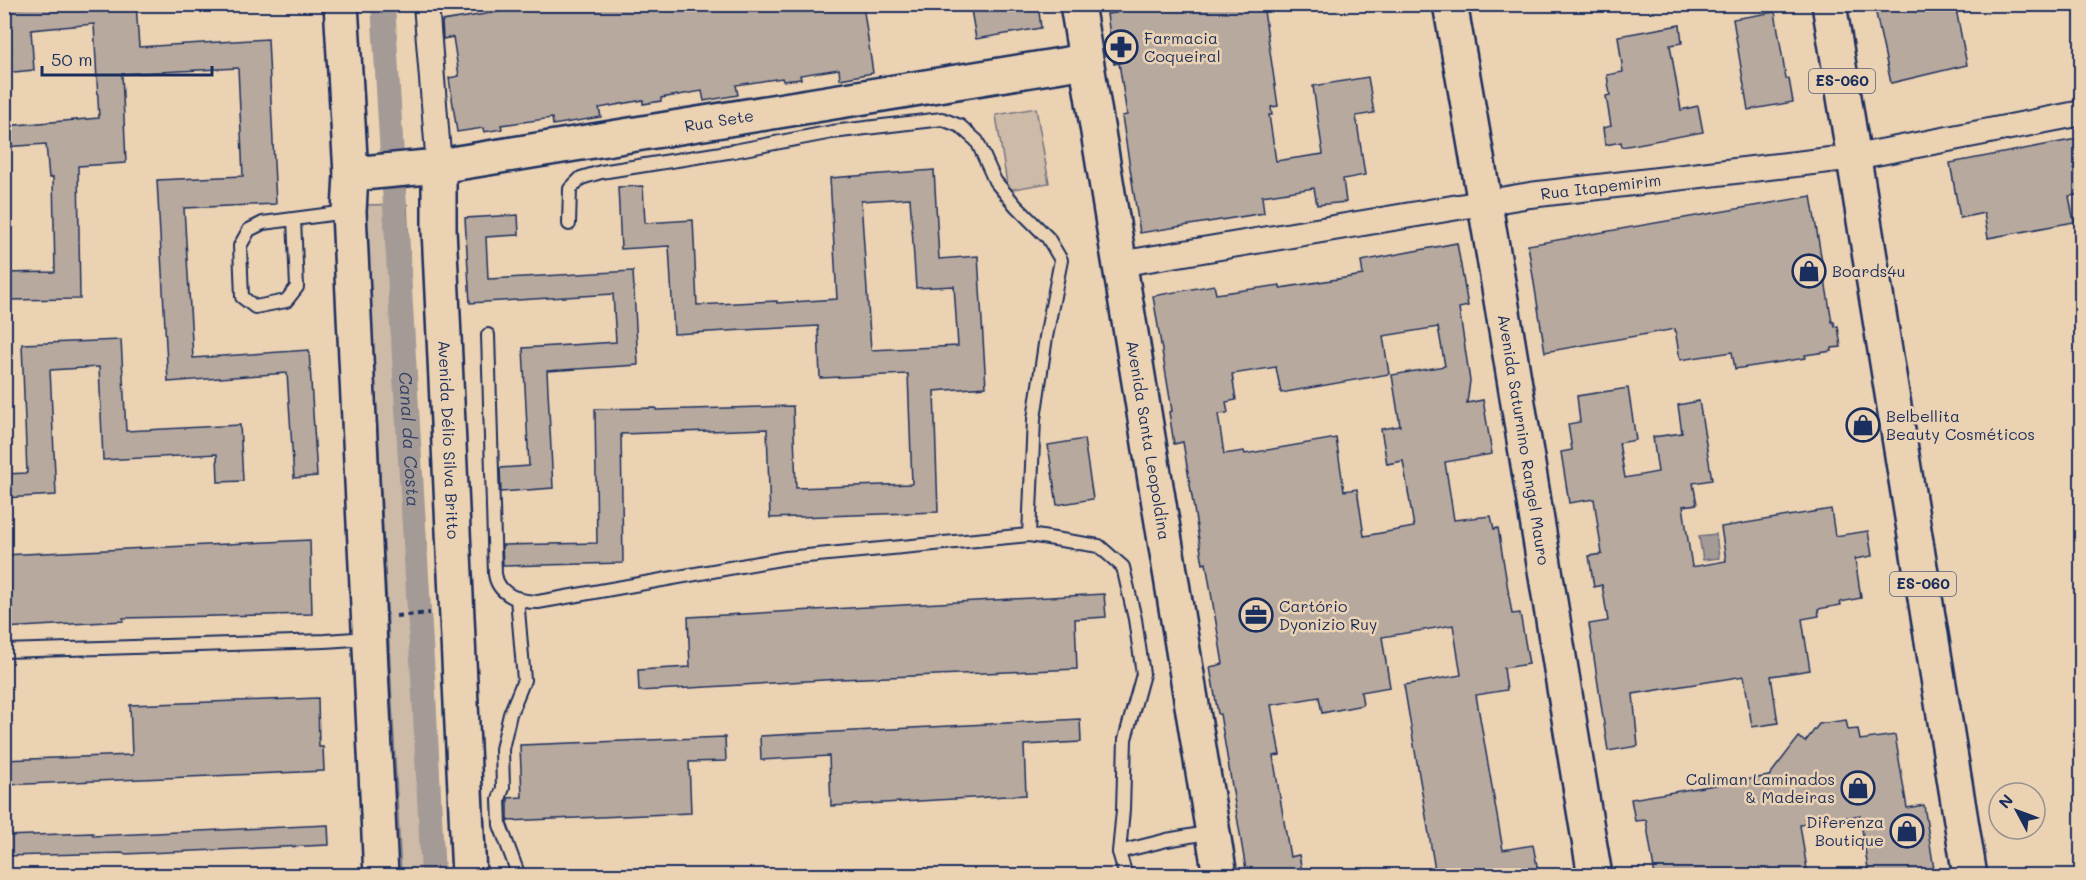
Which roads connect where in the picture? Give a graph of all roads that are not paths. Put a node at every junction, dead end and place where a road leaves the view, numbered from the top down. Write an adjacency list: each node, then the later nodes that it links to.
1 (341, 4): 10 (main road)
2 (426, 4): 9 (street, Avenida Délio Silva Britto)
3 (1077, 4): 6 (main road, Avenida Santa Leopoldina)
4 (1450, 4): 11 (main road, Avenida Saturnino Rangel Mauro)
5 (1829, 4): 8 (main road, ES-060)
6 (1086, 61): 9 (main road, Rua Sete); 15 (main road, Avenida Santa Leopoldina)
7 (2082, 113): 8 (street, Rua Itapemirim)
8 (1855, 157): 11 (street, Rua Itapemirim); 29 (main road, ES-060)
9 (425, 168): 10 (main road, Rua Sete); 24 (main road, Avenida Délio Silva Britto)
10 (363, 173): 12 (main road)
11 (1486, 201): 15 (street, Rua Itapemirim); 28 (main road, Avenida Saturnino Rangel Mauro)
12 (349, 212): 13 (lane); 19 (main road)
13 (294, 219): 13 (lane)
14 (569, 224): 17 (lane)
15 (1119, 264): 21 (main road, Avenida Santa Leopoldina)
16 (488, 336): 18 (lane)
17 (1029, 535): 18 (lane); 22 (lane)
18 (517, 598): 25 (lane)
19 (370, 638): 20 (lane); 23 (main road)
20 (4, 651)
21 (1213, 832): 22 (lane); 27 (main road, Avenida Santa Leopoldina)
22 (1119, 852): 26 (lane)
23 (381, 876)
24 (469, 876)
25 (519, 876)
26 (1126, 876)
27 (1220, 876)
28 (1595, 876)
29 (1970, 876)

